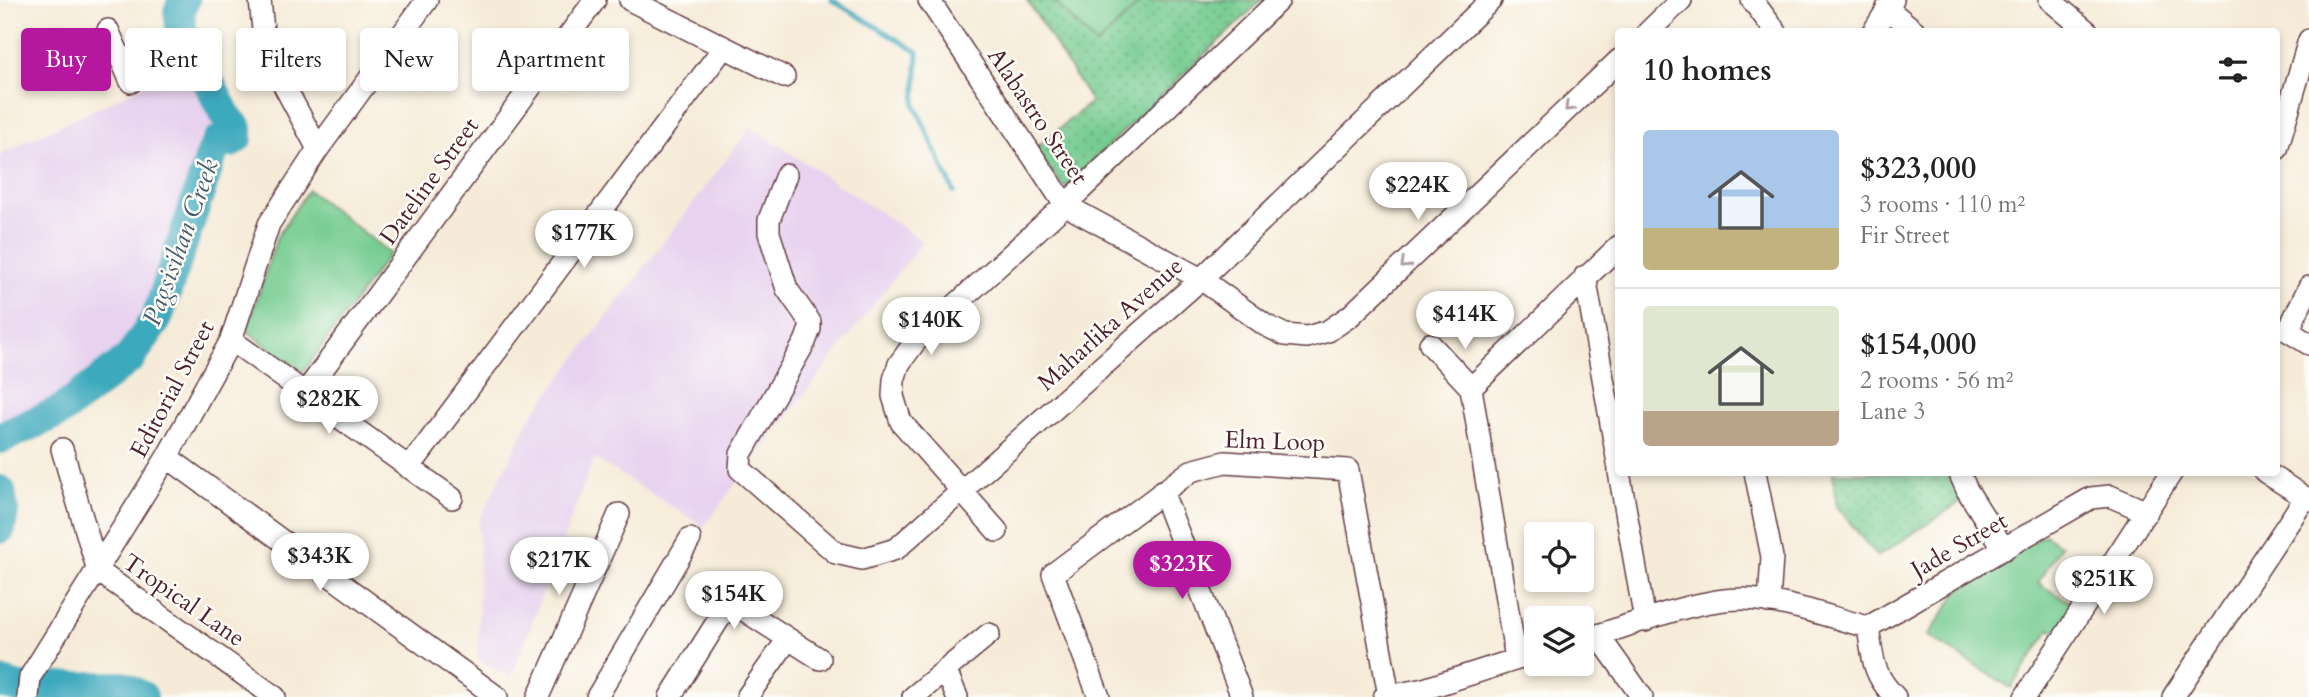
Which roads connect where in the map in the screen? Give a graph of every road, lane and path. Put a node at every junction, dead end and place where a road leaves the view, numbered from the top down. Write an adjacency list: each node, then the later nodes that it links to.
1 (260, 0): 24 (street)
2 (427, 0): 24 (street, Editorial Street)
3 (595, 0): 35 (street, Dateline Street)
4 (630, 0): 19 (street)
5 (929, 0): 26 (street, Alabastro Street)
6 (1279, 0): 26 (street)
7 (1491, 0): 29 (street, Maharlika Avenue)
8 (1752, 0): 13 (street)
9 (2050, 0): 16 (street)
10 (1680, 1): 12 (street)
11 (1890, 4): 14 (street); 15 (street)
12 (1652, 28)
13 (1773, 28)
14 (1875, 28)
15 (1912, 28)
16 (2083, 28)
17 (111, 37): 21 (street)
18 (2309, 40): 23 (street)
19 (724, 47): 22 (street); 39 (street)
20 (1615, 64): 29 (street, Alabastro Street, one-way to 29)
21 (125, 68)
22 (784, 76)
23 (2280, 139)
24 (318, 149): 31 (street, Editorial Street)
25 (786, 175): 45 (street, Maharlika Avenue)
26 (1065, 205): 29 (street, Alabastro Street); 45 (street)
27 (1615, 250): 28 (street)
28 (1586, 276): 34 (street); 36 (street)
29 (1201, 279): 45 (street, Maharlika Avenue)
30 (2309, 287): 33 (street)
31 (231, 340): 35 (street); 38 (street, Editorial Street)
32 (1430, 344): 34 (street)
33 (2309, 344)
34 (1471, 388): 62 (street)
35 (305, 393): 39 (street)
36 (1615, 447)
37 (62, 449): 54 (street, Tropical Lane)
38 (167, 457): 54 (street, Editorial Street); 69 (street)
39 (410, 468): 47 (street)
40 (1620, 476): 56 (street)
41 (1756, 476): 55 (street)
42 (1961, 476): 53 (street)
43 (2170, 476): 49 (street)
44 (2271, 476): 48 (street)
45 (962, 490): 51 (street)
46 (1162, 491): 67 (street, Elm Loop); 76 (street, Elm Loop); 77 (street)
47 (452, 498)
48 (2307, 499): 81 (street)
49 (2147, 512): 53 (street, Jade Street); 80 (street)
50 (620, 514): 70 (street)
51 (997, 531)
52 (690, 539): 71 (street)
53 (2004, 549): 57 (street, Jade Street)
54 (98, 571): 66 (street, Editorial Street); 68 (street, Tropical Lane)
55 (1769, 602): 56 (street); 57 (street)
56 (1645, 621): 59 (street)
57 (1868, 627): 79 (street)
58 (989, 634): 65 (street)
59 (1594, 637)
60 (788, 639): 64 (street); 72 (street); 73 (street)
61 (1594, 643): 78 (street)
62 (1524, 646)
63 (1524, 657): 67 (street)
64 (820, 659)
65 (946, 671): 74 (street); 75 (street)
66 (29, 687)
67 (1386, 696)
68 (275, 697)
69 (497, 697)
70 (538, 697)
71 (597, 697)
72 (670, 697)
73 (747, 697)
74 (913, 697)
75 (957, 697)
76 (1099, 697)
77 (1242, 697)
78 (1642, 697)
79 (1895, 697)
80 (2025, 697)
81 (2173, 697)

